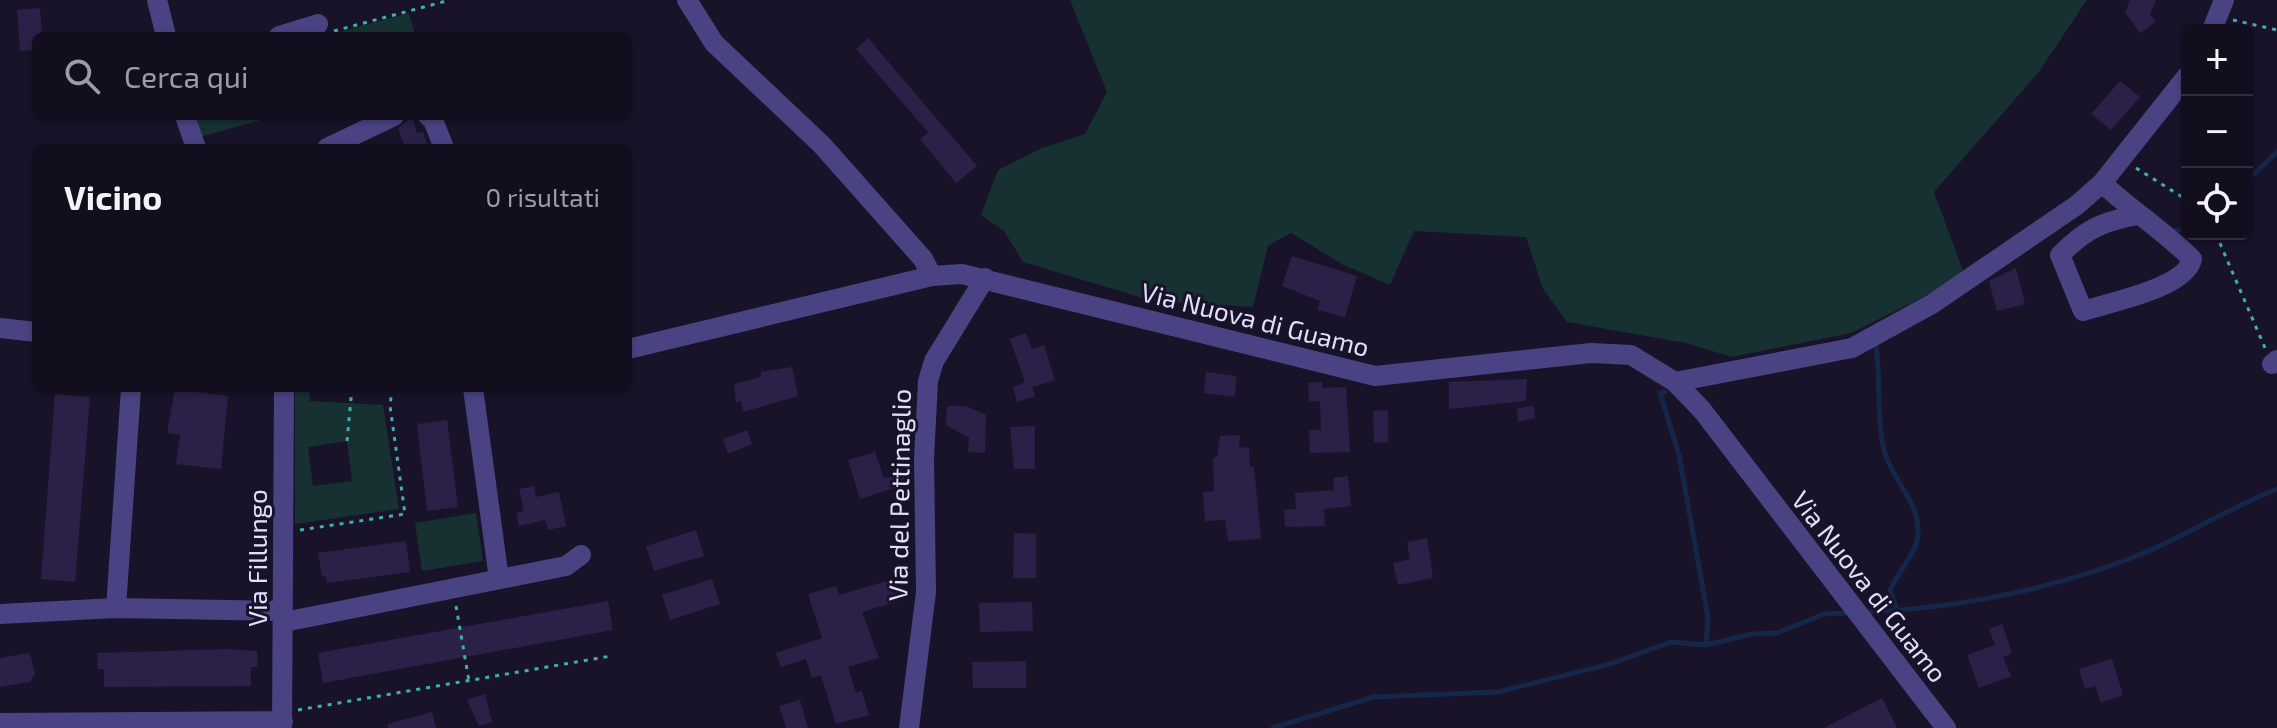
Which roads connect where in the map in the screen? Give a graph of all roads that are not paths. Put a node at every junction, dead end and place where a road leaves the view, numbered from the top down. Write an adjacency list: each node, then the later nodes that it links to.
1 (157, 0): 4 (street)
2 (687, 0): 15 (street)
3 (318, 24): 5 (street)
4 (165, 32)
5 (292, 32)
6 (2181, 84): 13 (street)
7 (186, 120): 10 (street)
8 (386, 120): 11 (street)
9 (430, 120): 12 (street)
10 (195, 144)
11 (335, 144)
12 (442, 144)
13 (2102, 183): 14 (street); 20 (street)
14 (2137, 215): 14 (street)
15 (932, 276): 16 (street, Via Nuova di Guamo); 19 (street, Via Nuova di Guamo)
16 (985, 278): 20 (street, Via Nuova di Guamo); 31 (street, Via del Pettinaglio)
17 (0, 328): 18 (street)
18 (32, 332)
19 (632, 348)
20 (1675, 382): 32 (street, Via Nuova di Guamo)
21 (131, 392): 26 (street)
22 (284, 392): 28 (street, Via Fillungo)
23 (474, 392): 25 (street)
24 (581, 555): 25 (street)
25 (499, 579): 28 (street)
26 (116, 608): 27 (street); 28 (street)
27 (0, 614)
28 (284, 617): 29 (street, Via Fillungo)
29 (283, 721): 30 (street)
30 (0, 723)
31 (909, 728)
32 (1946, 728)

